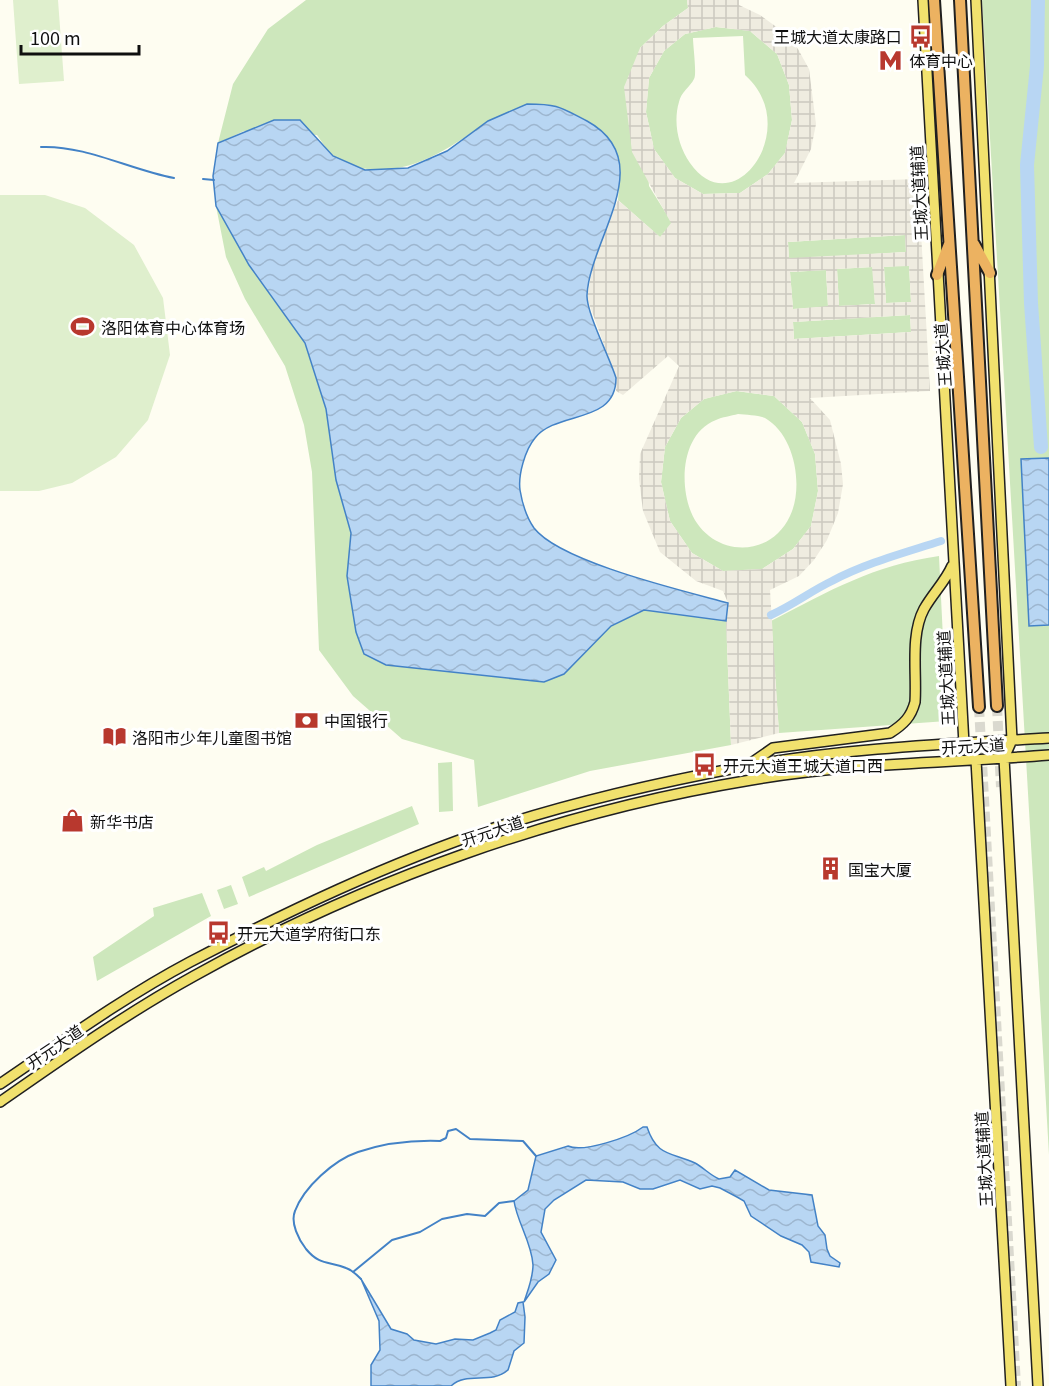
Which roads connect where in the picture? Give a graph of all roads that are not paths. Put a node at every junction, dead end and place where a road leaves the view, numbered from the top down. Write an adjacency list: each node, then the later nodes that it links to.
1 (923, 0): 8 (main road, 王城大道辅道)
2 (934, 0): 6 (highway, 王城大道)
3 (960, 0): 5 (highway)
4 (976, 0): 7 (main road)
5 (973, 240): 7 (highway); 10 (highway)
6 (950, 241): 8 (highway); 11 (highway, 王城大道)
7 (990, 273): 13 (main road)
8 (937, 275): 9 (main road, 王城大道辅道)
9 (953, 564): 14 (main road, 王城大道辅道); 18 (main road)
10 (997, 706)
11 (979, 707)
12 (1049, 738): 13 (main road, 开元大道)
13 (1012, 740): 14 (main road, 开元大道); 16 (main road)
14 (964, 744): 17 (main road, 王城大道辅道); 18 (main road, 开元大道)
15 (1049, 755): 16 (main road, 开元大道)
16 (1004, 759): 17 (main road, 开元大道); 22 (main road)
17 (976, 760): 20 (main road, 开元大道); 21 (main road, 王城大道辅道)
18 (748, 766): 19 (main road, 开元大道)
19 (0, 1084)
20 (0, 1101)
21 (1011, 1386)
22 (1038, 1386)

